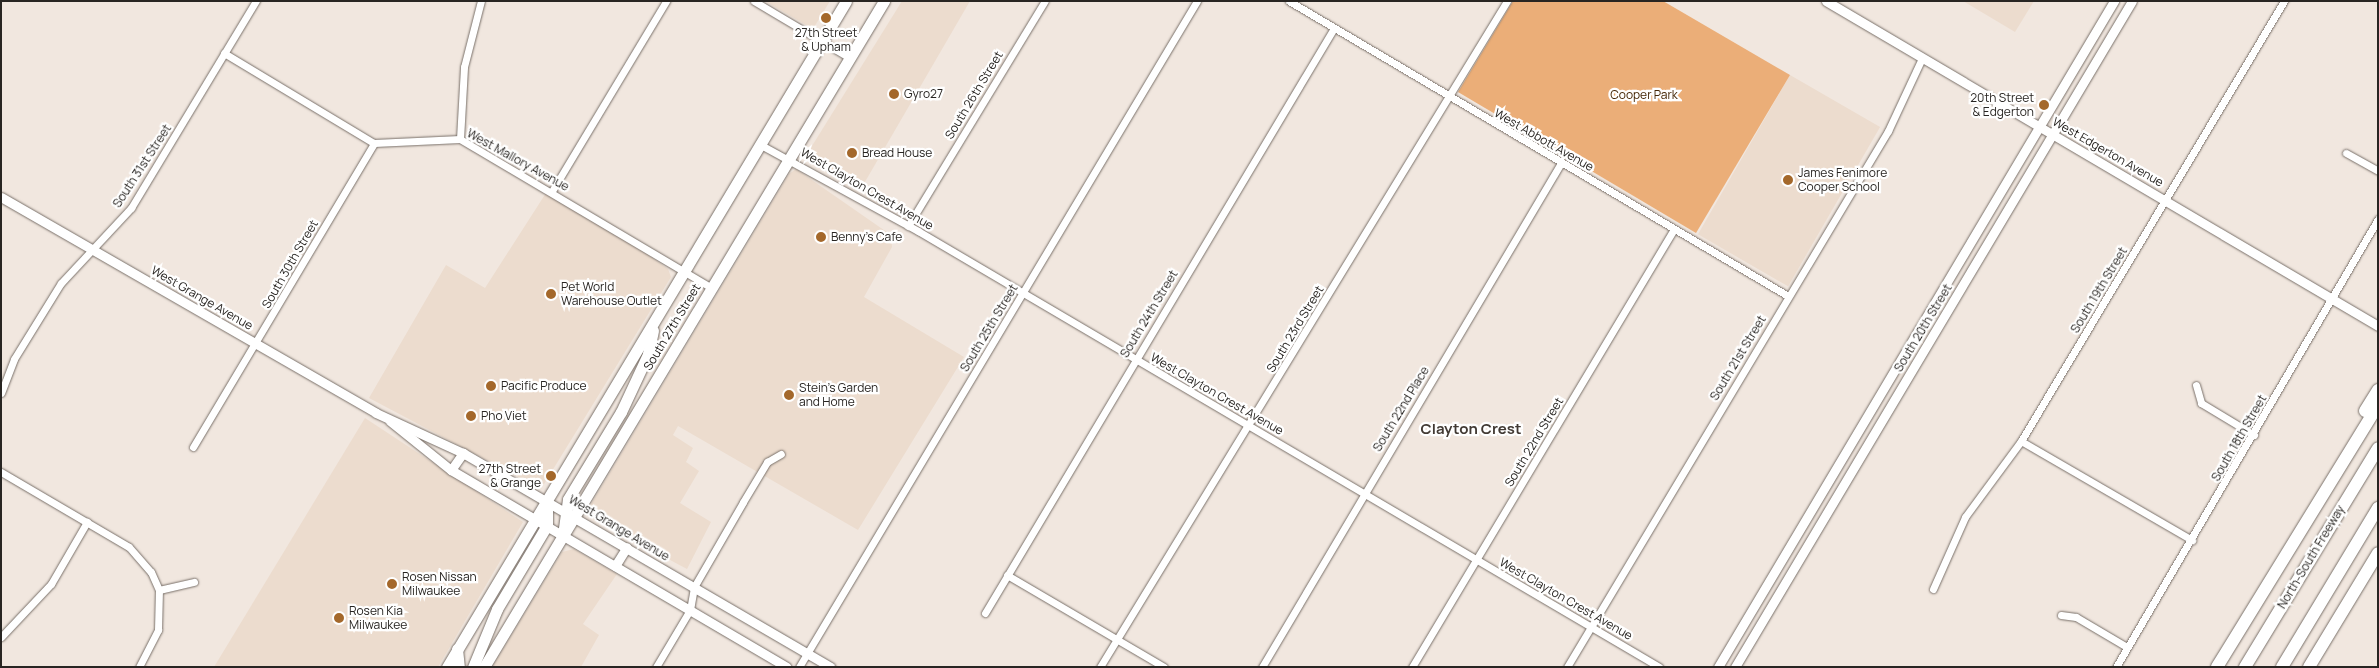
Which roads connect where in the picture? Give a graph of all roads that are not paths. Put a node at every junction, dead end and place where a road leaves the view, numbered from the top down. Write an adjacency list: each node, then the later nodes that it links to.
1 (256, 1): 17 (street, South 31st Street)
2 (481, 1): 23 (street)
3 (666, 1): 30 (street)
4 (754, 1): 16 (street)
5 (846, 1): 16 (main road, South 27th Street)
6 (884, 1): 18 (main road, South 27th Street)
7 (1044, 1): 34 (street, South 26th Street)
8 (1197, 1): 39 (street, South 25th Street)
9 (1289, 1): 15 (street, West Abbott Avenue)
10 (1507, 1): 20 (street, South 23rd Street)
11 (1826, 1): 19 (street, West Edgerton Avenue)
12 (2114, 1): 21 (street, South 20th Street)
13 (2132, 1): 22 (street, South 20th Street)
14 (2284, 1): 32 (street, South 19th Street)
15 (1334, 28): 20 (street, West Abbott Avenue); 45 (street, South 24th Street)
16 (822, 42): 18 (street); 25 (main road, South 27th Street)
17 (224, 52): 24 (street); 36 (street, South 31st Street)
18 (850, 58): 27 (main road, South 27th Street)
19 (1922, 58): 21 (street, West Edgerton Avenue); 40 (street, South 21st Street)
20 (1448, 97): 28 (street, West Abbott Avenue); 51 (street, South 23rd Street)
21 (2040, 127): 22 (street, West Edgerton Avenue); 104 (street, South 20th Street)
22 (2053, 134): 32 (street, West Edgerton Avenue); 105 (street, South 20th Street)
23 (460, 139): 24 (street, West Mallory Avenue); 30 (street, West Mallory Avenue)
24 (374, 143): 44 (street, South 30th Street)
25 (761, 145): 27 (street, West Clayton Crest Avenue); 37 (main road, South 27th Street)
26 (2346, 153): 29 (street)
27 (790, 158): 34 (street, West Clayton Crest Avenue); 38 (main road, South 27th Street)
28 (1561, 163): 35 (street, West Abbott Avenue); 60 (street, South 22nd Place)
29 (2378, 172)
30 (552, 191): 37 (street, West Mallory Avenue)
31 (1, 197): 36 (street, West Grange Avenue)
32 (2166, 200): 41 (street, West Edgerton Avenue); 53 (street, South 19th Street)
33 (2378, 219): 41 (street, South 18th Street)
34 (908, 226): 39 (street, West Clayton Crest Avenue)
35 (1674, 229): 40 (street, West Abbott Avenue); 72 (street, South 22nd Street)
36 (90, 248): 44 (street, West Grange Avenue); 48 (street, South 31st Street)
37 (685, 271): 38 (street, West Mallory Avenue); 42 (main road, South 27th Street)
38 (712, 288): 64 (main road, South 27th Street)
39 (1022, 294): 45 (street, West Clayton Crest Avenue); 87 (street, South 25th Street)
40 (1788, 296): 82 (street, South 21st Street)
41 (2334, 300): 43 (street, West Edgerton Avenue); 52 (street, South 18th Street)
42 (655, 321): 62 (main road, South 27th Street); 64 (main road)
43 (2378, 326)
44 (256, 344): 50 (street, West Grange Avenue); 54 (street, South 30th Street)
45 (1135, 359): 51 (street, West Clayton Crest Avenue); 74 (street, South 24th Street)
46 (2196, 385): 52 (street)
47 (2378, 390): 61 (highway)
48 (1, 393)
49 (2378, 405): 61 (highway)
50 (390, 420): 56 (street, West Grange Avenue); 58 (street, West Grange Avenue)
51 (1250, 425): 60 (street, West Clayton Crest Avenue); 84 (street, South 23rd Street)
52 (2254, 435): 69 (street, South 18th Street)
53 (2021, 441): 69 (street); 77 (street, South 19th Street)
54 (193, 447)
55 (2378, 448): 108 (highway, North-South Freeway)
56 (463, 453): 58 (street); 62 (street, West Grange Avenue)
57 (781, 454): 76 (street)
58 (451, 470): 65 (street, West Grange Avenue)
59 (1, 472): 66 (street)
60 (1364, 492): 72 (street, West Clayton Crest Avenue); 100 (street, South 22nd Place)
61 (2321, 495): 107 (highway)
62 (547, 500): 64 (street, West Grange Avenue); 65 (main road, South 27th Street); 67 (main road)
63 (2378, 508): 109 (highway)
64 (569, 514): 68 (main road, South 27th Street); 70 (street, West Grange Avenue)
65 (536, 519): 67 (street, West Grange Avenue); 86 (main road, South 27th Street)
66 (87, 522): 78 (street); 83 (street)
67 (547, 525): 68 (street, West Grange Avenue); 92 (main road)
68 (563, 535): 73 (street, West Grange Avenue); 93 (main road, South 27th Street)
69 (2192, 540): 85 (street, South 18th Street)
70 (627, 547): 73 (street); 76 (street, West Grange Avenue)
71 (2378, 553): 88 (highway)
72 (1476, 560): 82 (street, West Clayton Crest Avenue); 101 (street, South 22nd Street)
73 (615, 566): 79 (street, West Grange Avenue)
74 (1007, 574): 80 (street, South 24th Street); 84 (street)
75 (194, 582): 78 (street)
76 (694, 587): 79 (street); 87 (street, West Grange Avenue)
77 (1933, 589)
78 (159, 590): 89 (street)
79 (690, 610): 94 (street); 95 (street, West Grange Avenue)
80 (985, 613)
81 (2062, 615): 85 (street)
82 (1592, 626): 102 (street, South 21st Street); 103 (street, West Clayton Crest Avenue)
83 (1, 637)
84 (1117, 639): 98 (street, South 23rd Street); 99 (street)
85 (2127, 647): 106 (street, South 18th Street)
86 (457, 649): 90 (main road, South 27th Street); 91 (main road)
87 (808, 654): 96 (street, South 25th Street); 97 (street, West Grange Avenue)
88 (2310, 665)
89 (139, 667)
90 (447, 667)
91 (459, 667)
92 (473, 667)
93 (484, 667)
94 (656, 667)
95 (787, 667)
96 (799, 667)
97 (830, 667)
98 (1100, 667)
99 (1164, 667)
100 (1262, 667)
101 (1412, 667)
102 (1567, 667)
103 (1660, 667)
104 (1718, 667)
105 (1735, 667)
106 (2116, 667)
107 (2217, 667)
108 (2246, 667)
109 (2282, 667)

